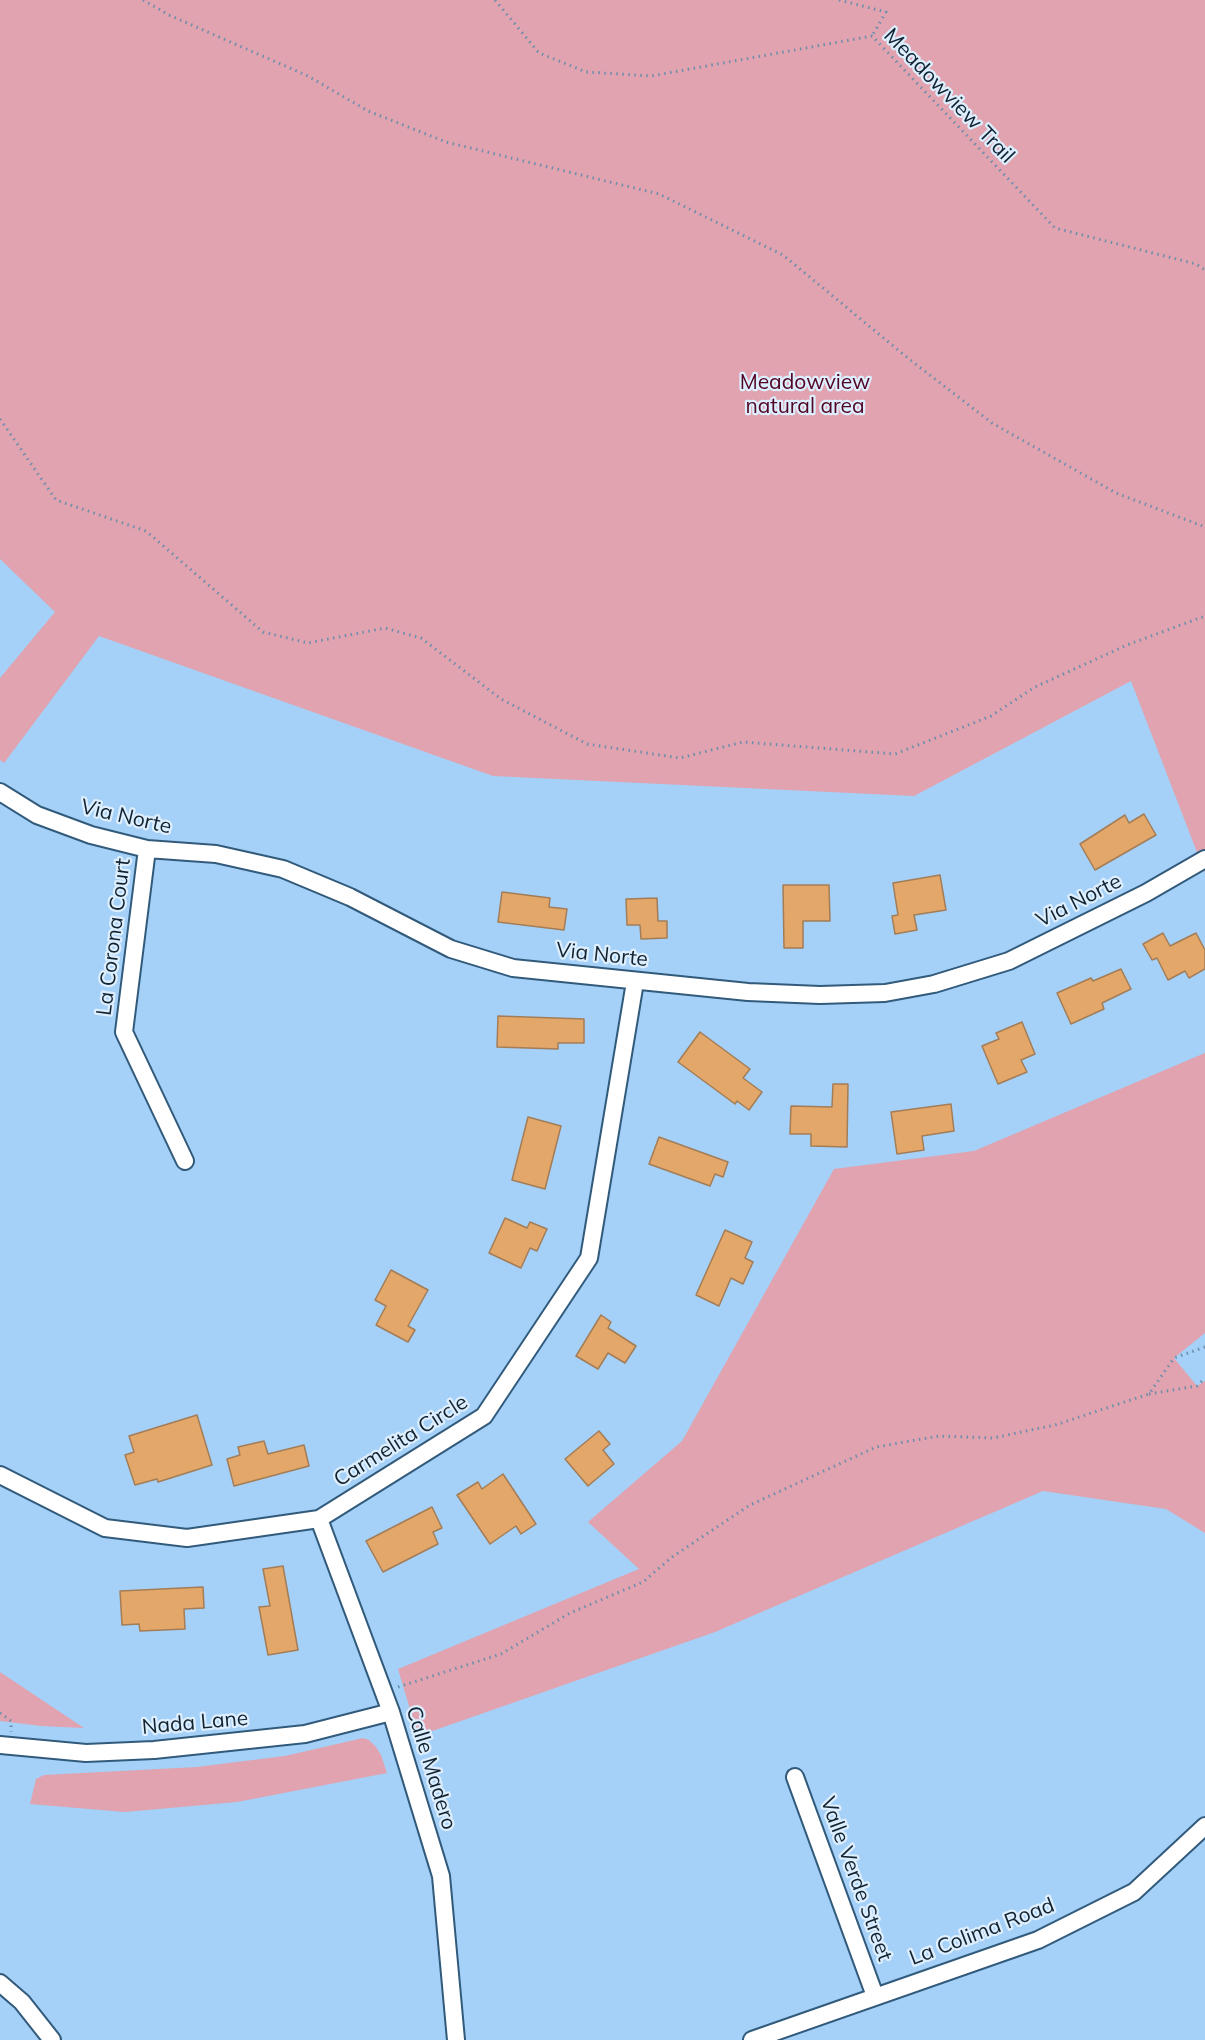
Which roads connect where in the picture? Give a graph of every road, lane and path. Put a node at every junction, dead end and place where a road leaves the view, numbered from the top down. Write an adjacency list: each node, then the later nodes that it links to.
1 (143, 0): 7 (path)
2 (495, 0): 4 (path, Meadowview Trail)
3 (839, 0): 4 (path)
4 (872, 36): 5 (path, Meadowview Trail)
5 (1205, 270)
6 (0, 419): 8 (path)
7 (1205, 527)
8 (1205, 616)
9 (0, 792): 10 (street, Via Norte)
10 (147, 849): 12 (street, Via Norte); 13 (street, La Corona Court)
11 (1205, 860): 12 (street, Via Norte)
12 (635, 982): 18 (street, Carmelita Circle)
13 (184, 1161)
14 (1205, 1347): 16 (path)
15 (1205, 1378): 16 (path)
16 (1149, 1394): 19 (path)
17 (0, 1474): 18 (street, Carmelita Circle)
18 (319, 1519): 19 (street, Calle Madero)
19 (383, 1691): 20 (street, Calle Madero)
20 (391, 1712): 22 (street, Nada Lane); 28 (street, Calle Madero)
21 (0, 1713): 22 (path)
22 (6, 1746)
23 (795, 1777): 26 (street, Valle Verde Street)
24 (1205, 1826): 26 (street, La Colima Road)
25 (0, 1983): 27 (street)
26 (875, 1996): 29 (street, La Colima Road)
27 (52, 2040)
28 (456, 2040)
29 (752, 2040)

